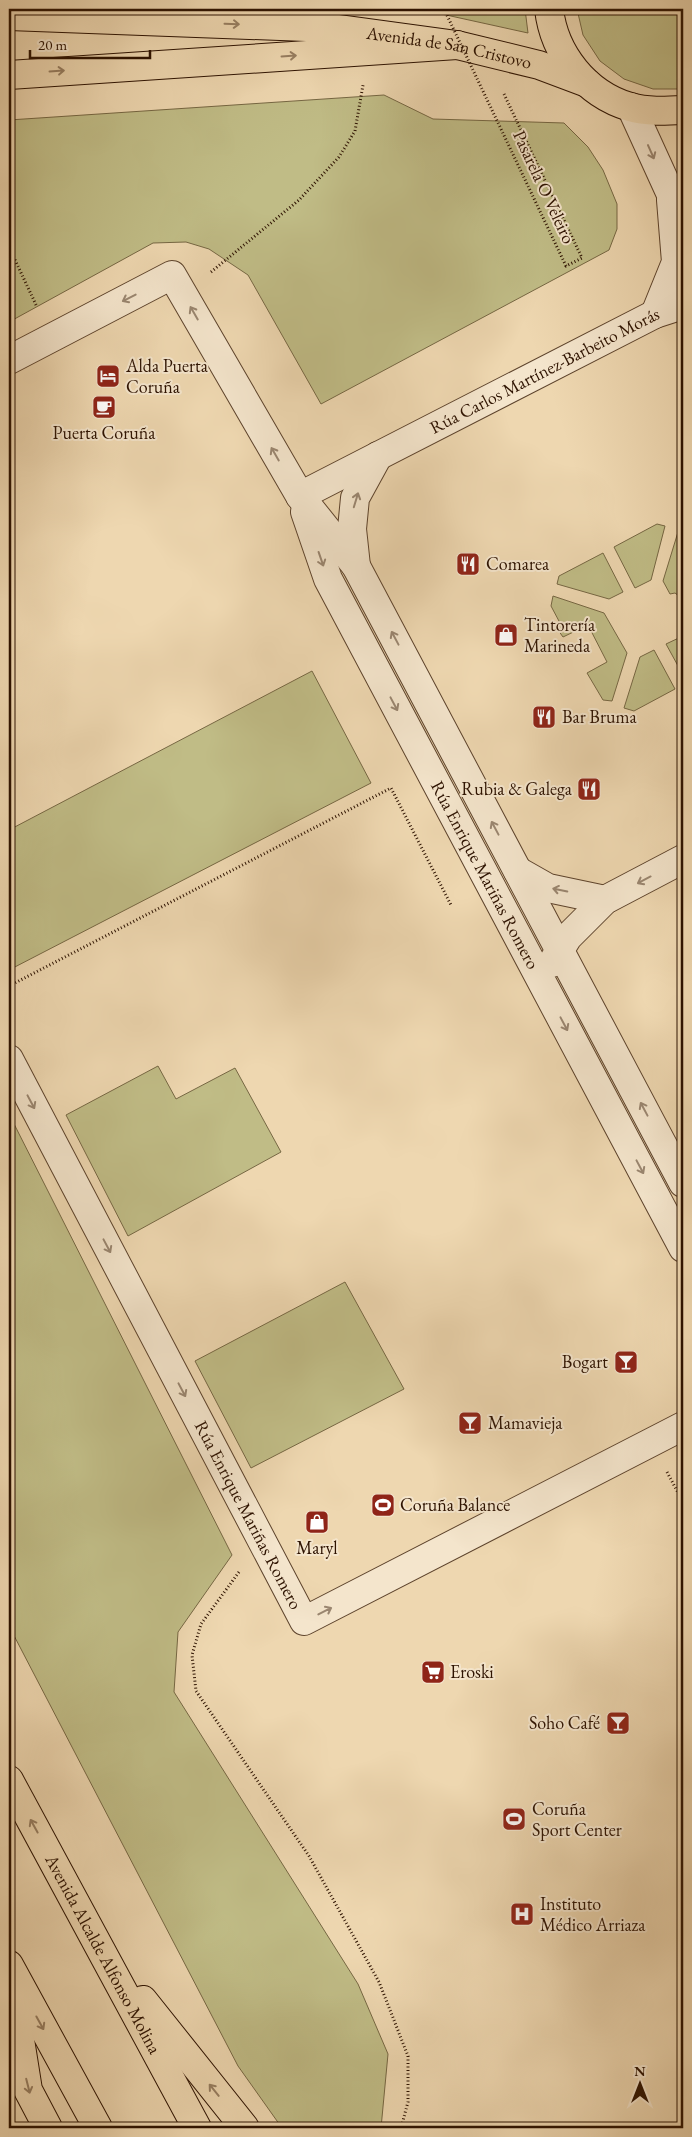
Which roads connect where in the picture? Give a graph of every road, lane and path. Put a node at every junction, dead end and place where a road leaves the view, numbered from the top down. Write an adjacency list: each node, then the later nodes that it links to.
1 (444, 9): 8 (path, Pasarela O Veleiro, bridge)
2 (549, 9): 7 (main road)
3 (9, 16): 4 (main road, Avenida de San Cristovo, one-way to 4)
4 (457, 45): 5 (main road, one-way to 4); 7 (main road, Avenida de San Cristovo)
5 (9, 75)
6 (364, 79): 14 (path)
7 (587, 83): 9 (main road)
8 (504, 94)
9 (631, 107): 10 (main road); 11 (street, one-way to 11)
10 (683, 110)
11 (670, 196): 12 (street); 17 (street, Rúa Carlos Martínez-Barbeito Morás)
12 (683, 221)
13 (9, 247): 16 (path)
14 (211, 272)
15 (683, 305): 17 (street)
16 (41, 314)
17 (655, 314): 18 (street); 20 (street, Rúa Carlos Martínez-Barbeito Morás)
18 (683, 321)
19 (9, 360): 21 (street, Rúa Enrique Mariñas Romero, one-way to 19)
20 (378, 456): 21 (street, Rúa Carlos Martínez-Barbeito Morás); 22 (street, one-way to 20)
21 (300, 496): 22 (street, Rúa Enrique Mariñas Romero); 28 (street, Rúa Enrique Mariñas Romero, one-way to 28)
22 (356, 566): 24 (street, Rúa Enrique Mariñas Romero, one-way to 22)
23 (683, 859): 25 (street, one-way to 25)
24 (518, 871): 25 (street, one-way to 24); 27 (street, Rúa Enrique Mariñas Romero)
25 (605, 900): 27 (street)
26 (451, 905): 29 (path)
27 (560, 950): 28 (street); 31 (street, Rúa Enrique Mariñas Romero, one-way to 27)
28 (541, 980): 32 (street, Rúa Enrique Mariñas Romero, one-way to 32)
29 (9, 986)
30 (9, 1059): 33 (street, Rúa Enrique Mariñas Romero, one-way to 33)
31 (683, 1182)
32 (683, 1248)
33 (683, 1426)
34 (664, 1467): 35 (path)
35 (683, 1502)
36 (242, 1567): 45 (path)
37 (9, 1780): 38 (main road, Avenida Alcalde Alfonso Molina, one-way to 37)
38 (99, 1946): 43 (main road, Avenida Alcalde Alfonso Molina); 44 (main road, one-way to 38)
39 (9, 1965): 42 (main road, one-way to 42)
40 (9, 1969): 41 (main road, one-way to 41)
41 (48, 2128)
42 (98, 2128)
43 (197, 2128)
44 (245, 2128)
45 (401, 2128)

